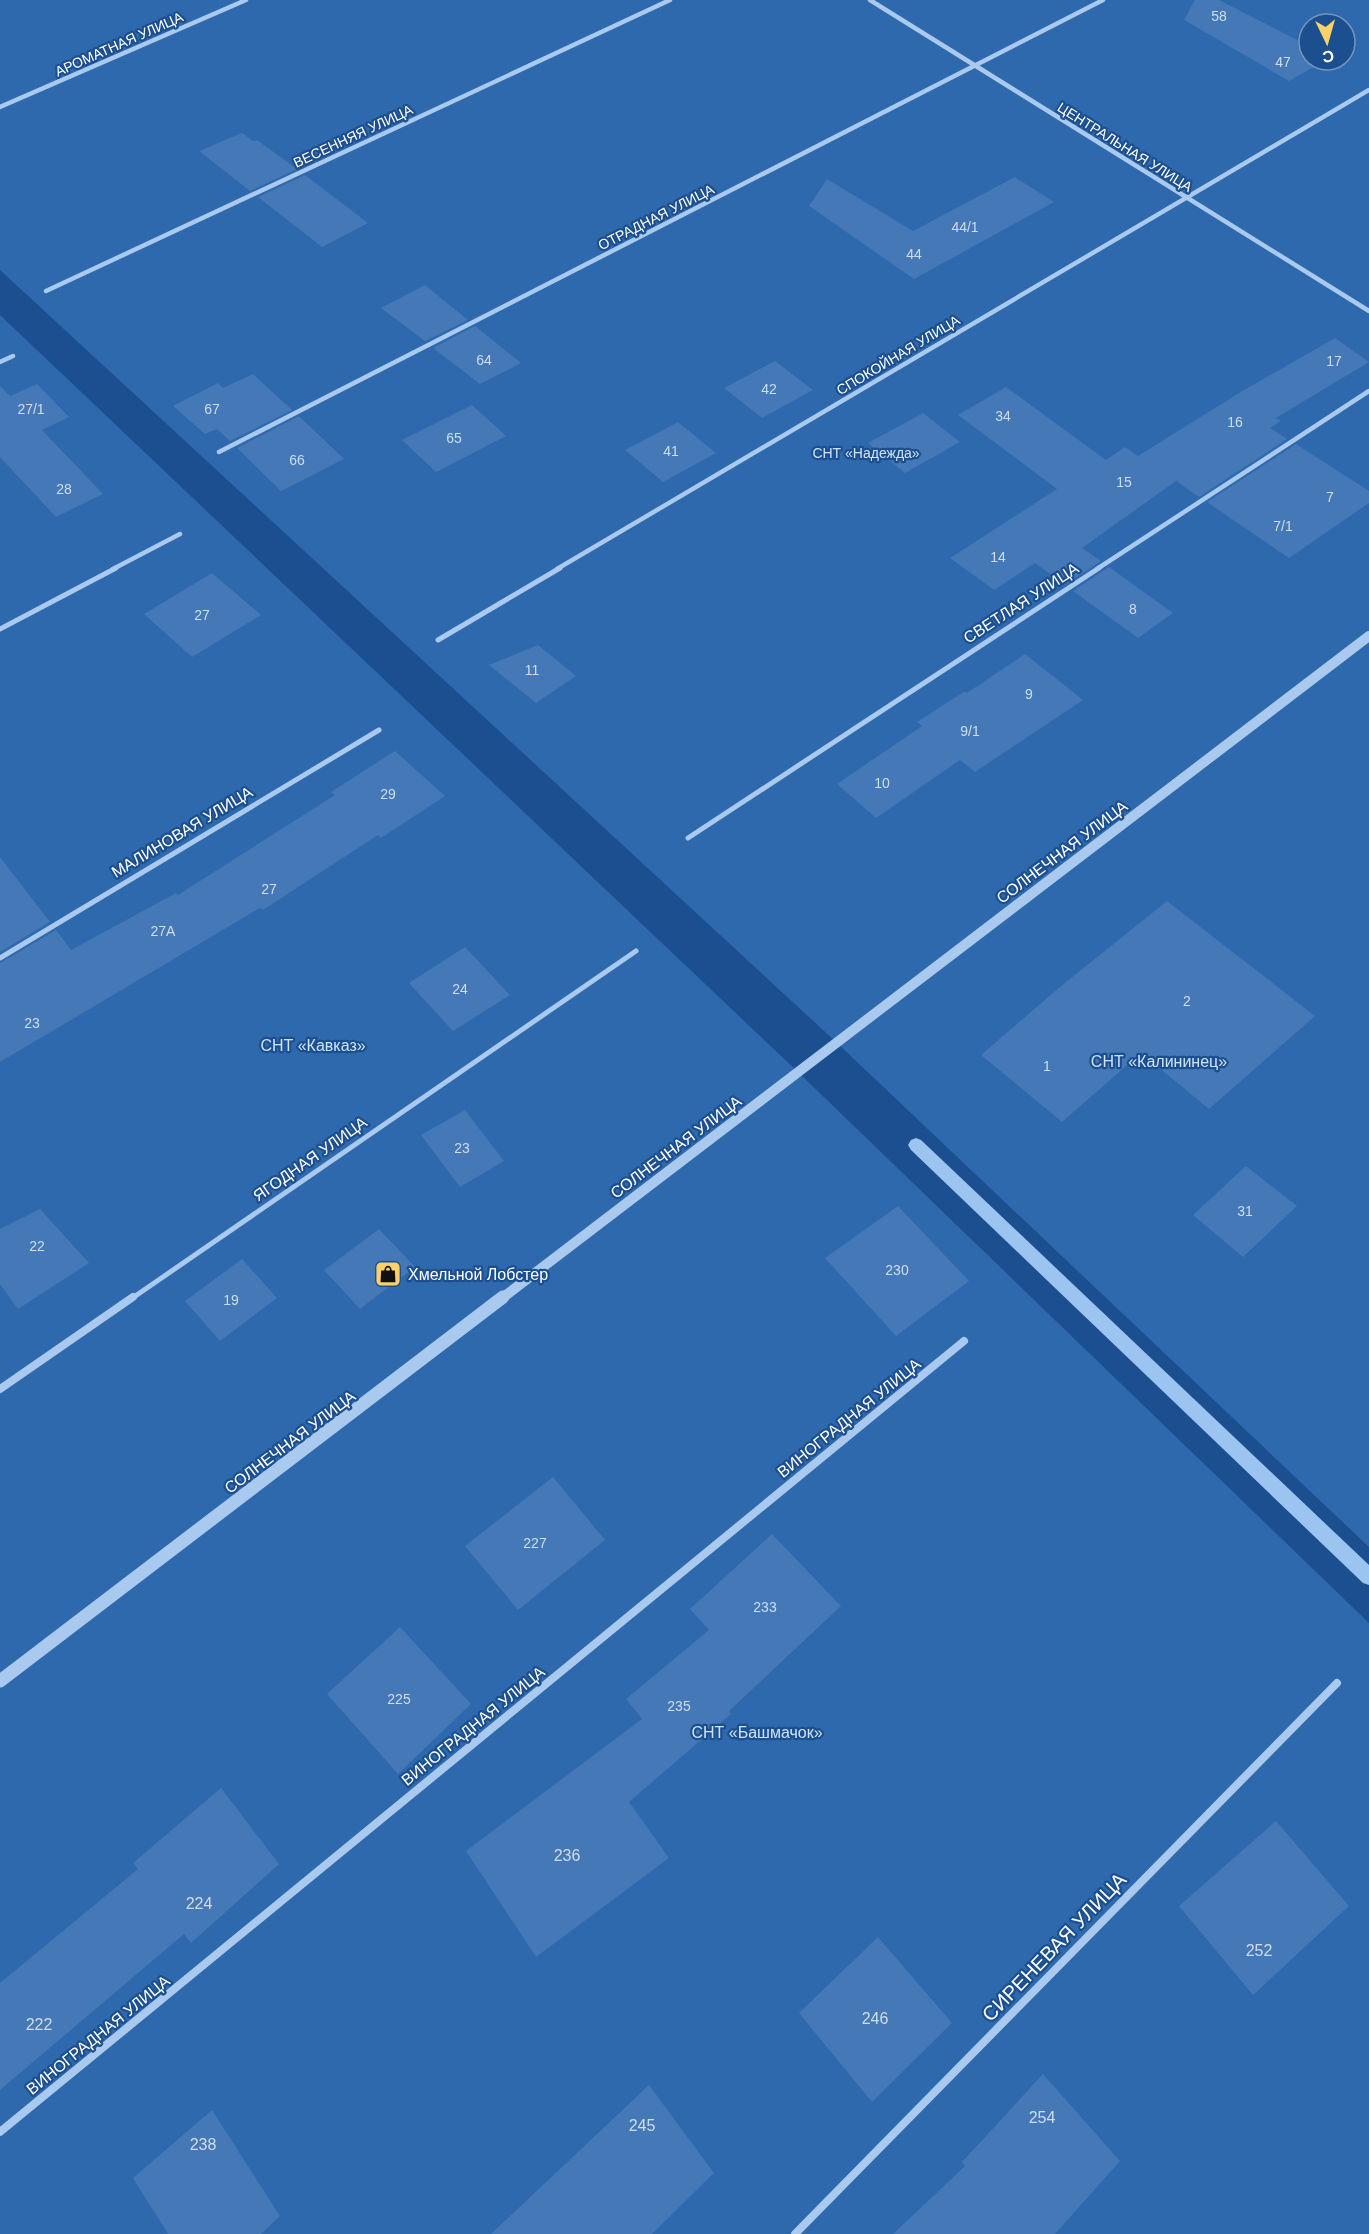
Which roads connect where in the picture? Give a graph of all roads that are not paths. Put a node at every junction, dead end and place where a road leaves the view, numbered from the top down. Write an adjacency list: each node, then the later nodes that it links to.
1 (246, 0): 7 (street, АРОМАТНАЯ УЛИЦА)
2 (670, 0): 9 (street, ВЕСЕННЯЯ УЛИЦА)
3 (870, 0): 5 (street, ЦЕНТРАЛЬНАЯ УЛИЦА)
4 (1103, 0): 5 (street, ОТРАДНАЯ УЛИЦА)
5 (973, 66): 8 (street, ЦЕНТРАЛЬНАЯ УЛИЦА); 14 (street, ОТРАДНАЯ УЛИЦА)
6 (1369, 90): 8 (street, СПОКОЙНАЯ УЛИЦА)
7 (0, 107)
8 (1187, 198): 10 (street, ЦЕНТРАЛЬНАЯ УЛИЦА); 18 (street, СПОКОЙНАЯ УЛИЦА)
9 (46, 291)
10 (1369, 311)
11 (13, 356): 12 (street)
12 (0, 362)
13 (1369, 391): 20 (street, СВЕТЛАЯ УЛИЦА)
14 (219, 452)
15 (180, 534): 16 (street)
16 (0, 629)
17 (1369, 636): 25 (street, СОЛНЕЧНАЯ УЛИЦА)
18 (438, 640)
19 (379, 730): 22 (street, МАЛИНОВАЯ УЛИЦА)
20 (688, 838)
21 (636, 951): 24 (street, ЯГОДНАЯ УЛИЦА)
22 (0, 958)
23 (964, 1341): 27 (street, ВИНОГРАДНАЯ УЛИЦА)
24 (0, 1389)
25 (0, 1681)
26 (1336, 1683): 28 (street, СИРЕНЕВАЯ УЛИЦА)
27 (0, 2132)
28 (795, 2234)

